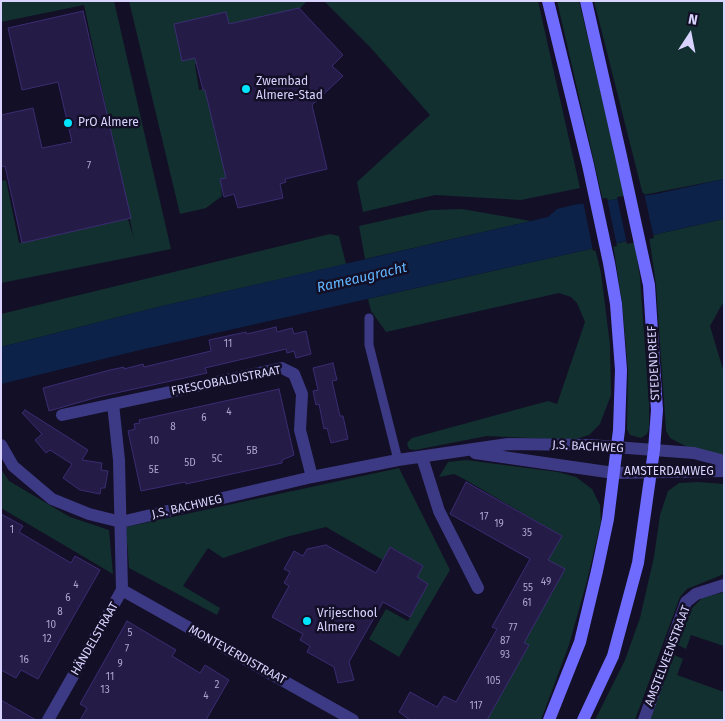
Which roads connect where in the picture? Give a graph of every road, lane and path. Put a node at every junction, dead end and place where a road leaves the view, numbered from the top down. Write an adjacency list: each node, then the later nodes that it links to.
1 (548, 1): 7 (main road)
2 (586, 1): 8 (main road, STEDENDREEF)
3 (369, 318): 11 (lane)
4 (113, 404): 5 (street, FRESCOBALDISTRAAT); 16 (street, FRESCOBALDISTRAAT); 17 (street)
5 (62, 415)
6 (1, 445): 17 (street, J.S. BACHWEG)
7 (617, 448): 8 (street, J.S. BACHWEG); 9 (street, J.S. BACHWEG); 15 (main road)
8 (654, 450): 12 (street, AMSTERDAMWEG); 14 (main road, STEDENDREEF)
9 (462, 451): 10 (street, J.S. BACHWEG); 15 (street, J.S. BACHWEG)
10 (422, 456): 11 (street, J.S. BACHWEG); 19 (street)
11 (398, 460): 16 (street, J.S. BACHWEG)
12 (724, 461)
13 (724, 471): 14 (street, AMSTERDAMWEG)
14 (651, 472): 15 (street, AMSTERDAMWEG); 24 (main road, STEDENDREEF)
15 (614, 473): 23 (main road)
16 (312, 477): 17 (street, J.S. BACHWEG)
17 (121, 522): 20 (street, HÄNDELSTRAAT)
18 (724, 585): 25 (street, AMSTELVEENSTRAAT)
19 (478, 588)
20 (122, 590): 21 (street, HÄNDELSTRAAT); 22 (street, MONTEVERDISTRAAT)
21 (48, 720)
22 (353, 720)
23 (549, 720)
24 (583, 720)
25 (644, 720)

